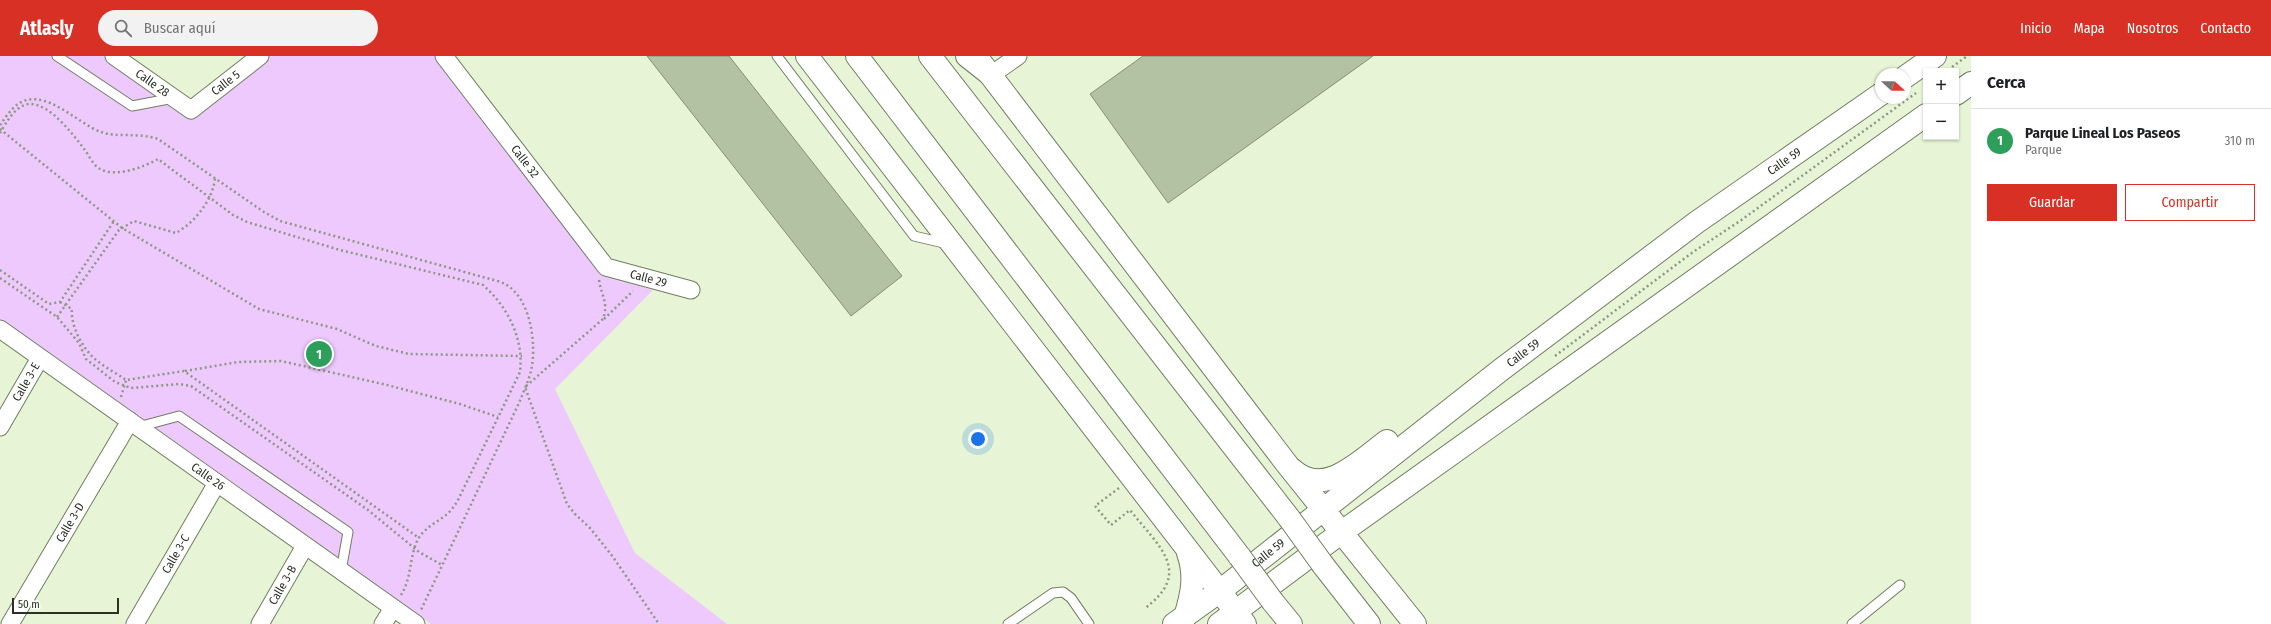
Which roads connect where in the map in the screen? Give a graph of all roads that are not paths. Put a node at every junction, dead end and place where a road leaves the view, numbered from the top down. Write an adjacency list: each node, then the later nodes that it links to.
1 (57, 56): 17 (lane)
2 (114, 56): 17 (street, Calle 28)
3 (260, 56): 19 (street, Calle 5)
4 (444, 56): 22 (street, Calle 32)
5 (777, 56): 21 (lane)
6 (807, 56): 21 (main road)
7 (858, 56): 48 (main road, bridge)
8 (930, 56): 49 (main road, bridge)
9 (967, 56): 13 (main road)
10 (976, 56): 13 (main road)
11 (1018, 56): 13 (street)
12 (1935, 56): 14 (main road)
13 (991, 75): 29 (main road)
14 (1913, 83)
15 (1971, 83): 16 (main road)
16 (1959, 92)
17 (174, 98): 19 (street, Calle 28)
18 (1875, 98): 26 (main road, Calle 59)
19 (190, 110)
20 (1923, 117): 32 (main road)
21 (953, 245): 34 (main road)
22 (604, 265): 23 (street, Calle 29)
23 (691, 290)
24 (0, 329): 25 (street, Calle 26)
25 (40, 358): 27 (street, Calle 26); 28 (street, Calle 3-E)
26 (1502, 369): 29 (main road); 31 (main road, Calle 59)
27 (134, 424): 30 (street, Calle 26); 35 (lane); 41 (street, Calle 3-D)
28 (0, 427)
29 (1286, 463): 31 (main road)
30 (217, 483): 33 (street, Calle 26); 42 (street, Calle 3-C)
31 (1323, 509): 32 (main road); 37 (main road, Calle 59)
32 (1342, 532): 40 (main road); 50 (main road)
33 (305, 546): 35 (street, Calle 26); 43 (street, Calle 3-B)
34 (1186, 546): 37 (main road); 39 (main road)
35 (340, 571): 38 (street, Calle 26)
36 (1900, 585): 51 (lane)
37 (1220, 591): 39 (main road, Calle 59); 40 (main road)
38 (394, 609): 44 (street); 45 (street, Calle 26)
39 (1180, 620)
40 (1233, 620)
41 (10, 624)
42 (135, 624)
43 (260, 624)
44 (383, 624)
45 (415, 624)
46 (1008, 624): 47 (lane)
47 (1089, 624)
48 (1291, 624)
49 (1369, 624)
50 (1415, 624)
51 (1852, 624)

